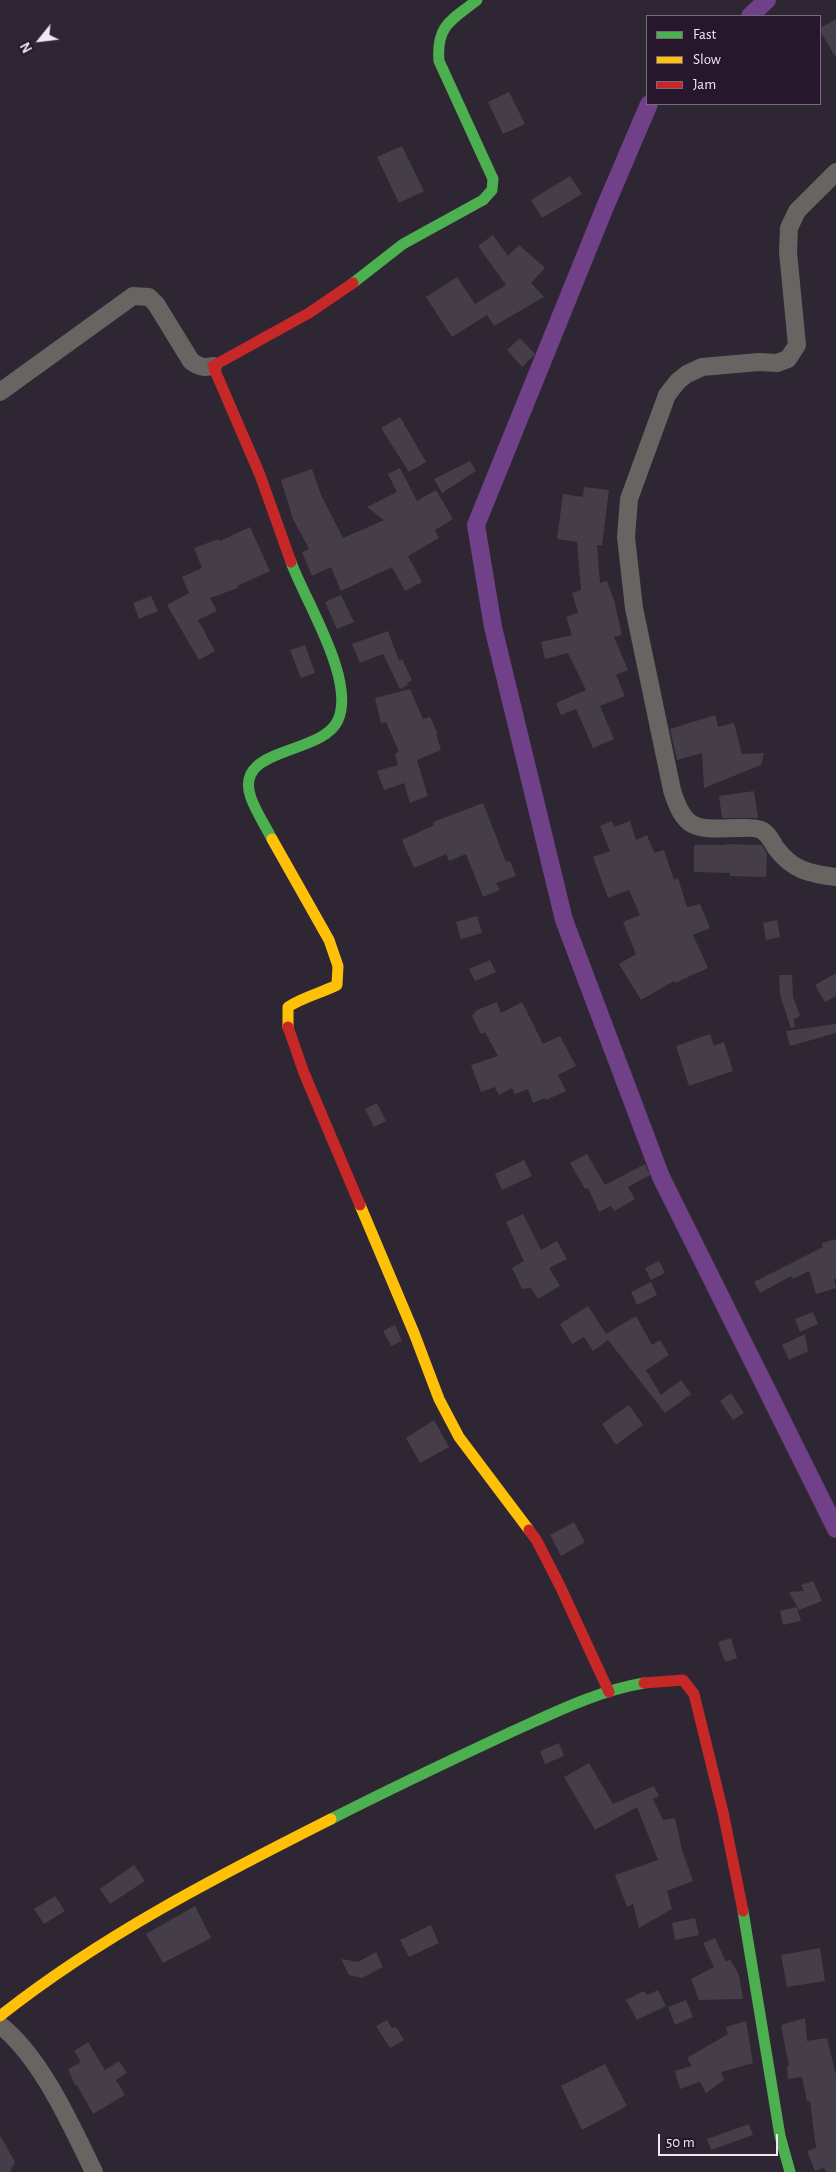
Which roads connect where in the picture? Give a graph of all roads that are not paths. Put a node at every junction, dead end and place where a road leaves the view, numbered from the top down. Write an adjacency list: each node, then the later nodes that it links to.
1 (478, 0): 3 (street)
2 (836, 172): 5 (street)
3 (213, 366): 4 (street); 6 (street)
4 (0, 392)
5 (836, 877)
6 (609, 1692): 7 (street); 10 (street)
7 (0, 2016)
8 (0, 2025): 9 (street)
9 (94, 2172)
10 (790, 2172)

